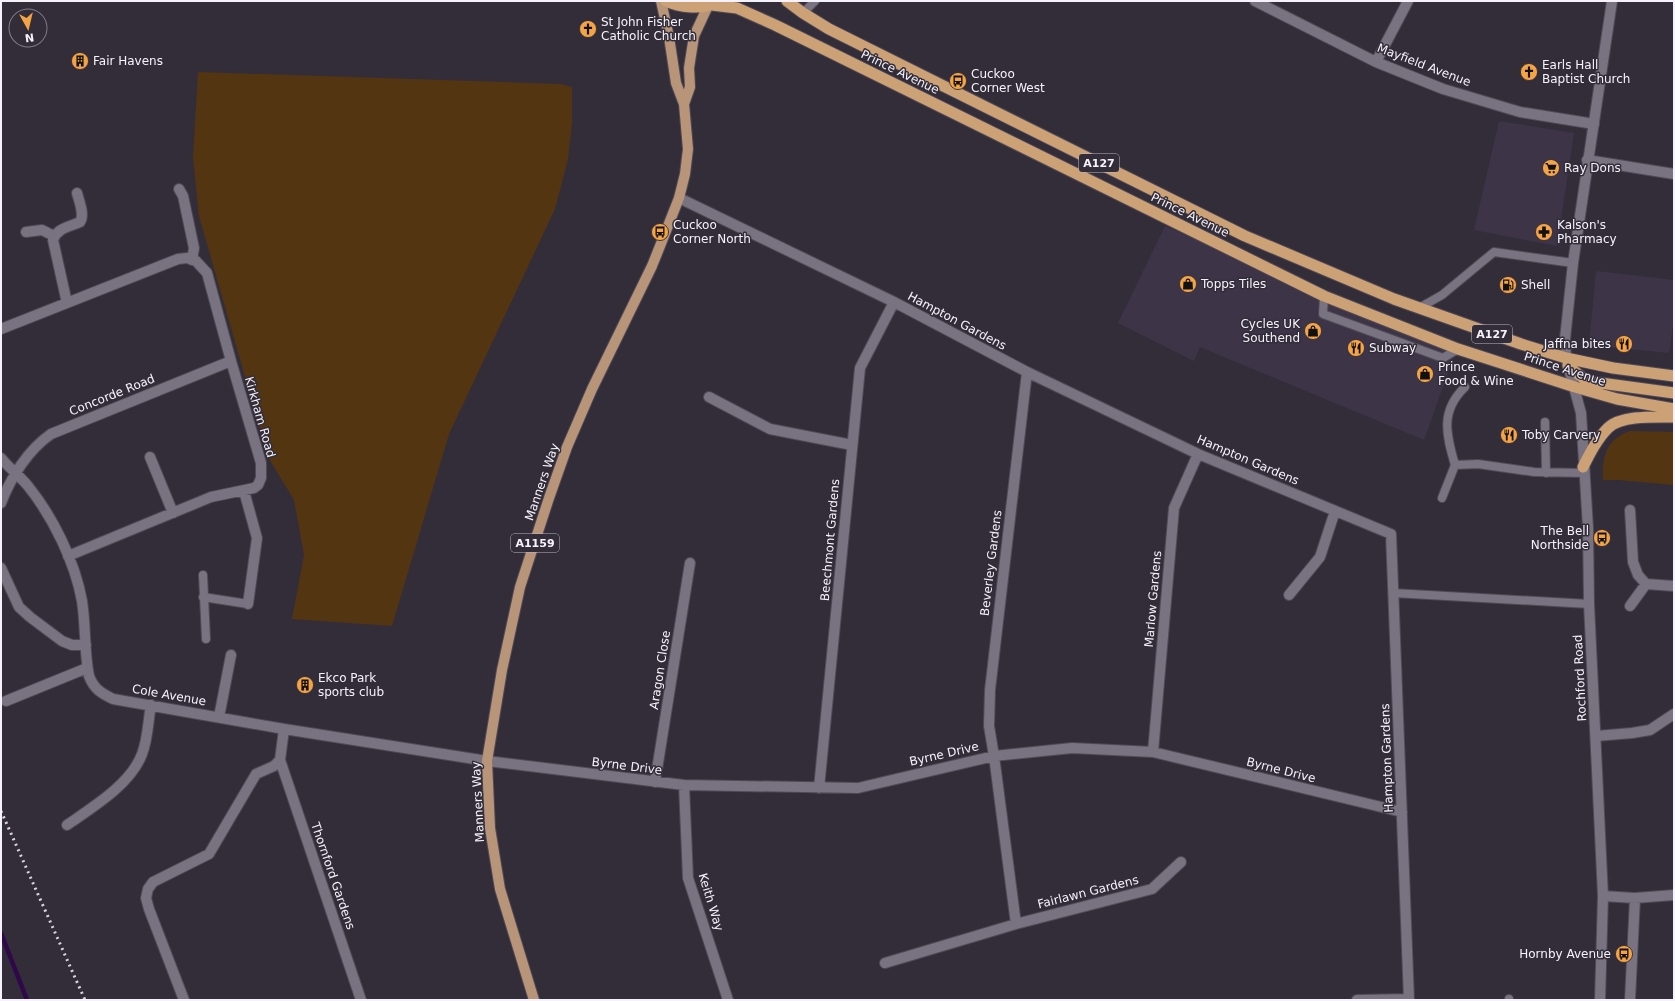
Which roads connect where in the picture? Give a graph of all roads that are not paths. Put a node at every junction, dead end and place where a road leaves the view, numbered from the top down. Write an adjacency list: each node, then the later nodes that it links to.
1 (661, 1): 11 (main road, Manners Way / A1159)
2 (666, 1): 8 (highway, Prince Avenue)
3 (787, 1): 9 (highway, Prince Avenue / A127)
4 (815, 1): 9 (lane)
5 (1255, 1): 10 (street, Mayfield Avenue)
6 (1408, 1): 10 (street)
7 (1612, 1): 12 (street, Rochford Road)
8 (711, 4): 11 (main road, Manners Way / A1159); 22 (highway, Prince Avenue / A127)
9 (803, 13): 25 (highway, Prince Avenue / A127)
10 (1376, 62): 12 (street, Mayfield Avenue)
11 (684, 104): 17 (main road, Manners Way / A1159)
12 (1594, 124): 13 (street, Rochford Road)
13 (1588, 160): 14 (street); 21 (street, Rochford Road)
14 (1674, 174)
15 (179, 189): 20 (street)
16 (77, 193): 19 (street)
17 (679, 198): 23 (street, Hampton Gardens); 78 (main road, Manners Way / A1159)
18 (26, 232): 19 (street)
19 (54, 236): 24 (street)
20 (192, 260): 24 (street); 28 (street, Kirkham Road)
21 (1572, 263): 25 (lane); 29 (street, Rochford Road)
22 (1324, 296): 27 (highway, Prince Avenue / A127); 27 (lane)
23 (894, 302): 30 (street, Hampton Gardens); 39 (street, Beechmont Gardens)
24 (67, 303): 26 (street)
25 (1419, 308): 29 (highway, Prince Avenue / A127)
26 (1, 329)
27 (1458, 349): 33 (highway, Prince Avenue / A127)
28 (231, 361): 45 (street, Concorde Road); 47 (street, Kirkham Road)
29 (1567, 362): 31 (highway, Prince Avenue / A127); 33 (street, Rochford Road); 34 (highway, A127)
30 (1027, 372): 40 (street, Hampton Gardens); 76 (street, Beverley Gardens)
31 (1674, 376)
32 (1465, 387): 43 (lane)
33 (1575, 387): 36 (highway, Prince Avenue / A127); 44 (street, Rochford Road)
34 (1674, 393)
35 (709, 397): 39 (street)
36 (1674, 408)
37 (1674, 417): 44 (highway)
38 (1545, 422): 46 (lane)
39 (852, 445): 81 (street, Beechmont Gardens)
40 (1198, 454): 51 (street, Hampton Gardens); 75 (street, Marlow Gardens)
41 (150, 457): 52 (street)
42 (1, 459): 45 (street, Cole Avenue)
43 (1455, 465): 46 (lane); 48 (lane)
44 (1583, 470): 46 (lane); 63 (street, Rochford Road)
45 (16, 472): 49 (street, Concorde Road); 53 (street, Cole Avenue)
46 (1546, 473)
47 (244, 490): 52 (street, Kirkham Road); 62 (street)
48 (1442, 498)
49 (1, 503)
50 (1630, 510): 57 (street)
51 (1335, 511): 59 (street, Hampton Gardens); 60 (street)
52 (173, 513): 53 (street, Kirkham Road)
53 (68, 556): 66 (street, Cole Avenue)
54 (690, 562): 79 (street, Aragon Close)
55 (1, 568): 66 (street)
56 (203, 575): 61 (lane)
57 (1646, 584): 58 (street); 64 (street)
58 (1674, 586)
59 (1393, 593): 63 (lane); 82 (street, Hampton Gardens)
60 (1288, 595)
61 (203, 597): 62 (lane); 65 (lane)
62 (248, 604)
63 (1589, 604): 74 (street, Rochford Road)
64 (1630, 606)
65 (206, 640)
66 (86, 645): 68 (street, Cole Avenue)
67 (231, 655): 72 (street)
68 (87, 668): 69 (street); 70 (street, Cole Avenue)
69 (6, 702)
70 (151, 705): 72 (street, Cole Avenue); 83 (street)
71 (1674, 714): 74 (street)
72 (219, 717): 73 (street, Cole Avenue)
73 (284, 729): 77 (street, Thornford Gardens); 78 (street)
74 (1596, 736): 86 (street, Rochford Road)
75 (1153, 752): 76 (street, Byrne Drive); 82 (street, Byrne Drive)
76 (994, 756): 81 (street, Byrne Drive); 88 (street)
77 (280, 760): 91 (street); 92 (street, Thornford Gardens)
78 (487, 761): 79 (street, Byrne Drive); 93 (main road, Manners Way / A1159)
79 (655, 782): 80 (street, Byrne Drive)
80 (684, 785): 81 (street, Byrne Drive); 94 (street, Keith Way)
81 (820, 788)
82 (1402, 812): 90 (street, Hampton Gardens)
83 (67, 825)
84 (1181, 862): 88 (street, Fairlawn Gardens)
85 (1674, 895): 87 (street)
86 (1603, 896): 87 (street); 96 (street, Rochford Road)
87 (1635, 898): 97 (street)
88 (1016, 924): 89 (street, Fairlawn Gardens)
89 (884, 963)
90 (1409, 999): 95 (street)
91 (184, 1000)
92 (360, 1000)
93 (534, 1000)
94 (728, 1000)
95 (1357, 1000)
96 (1600, 1000)
97 (1630, 1000)

